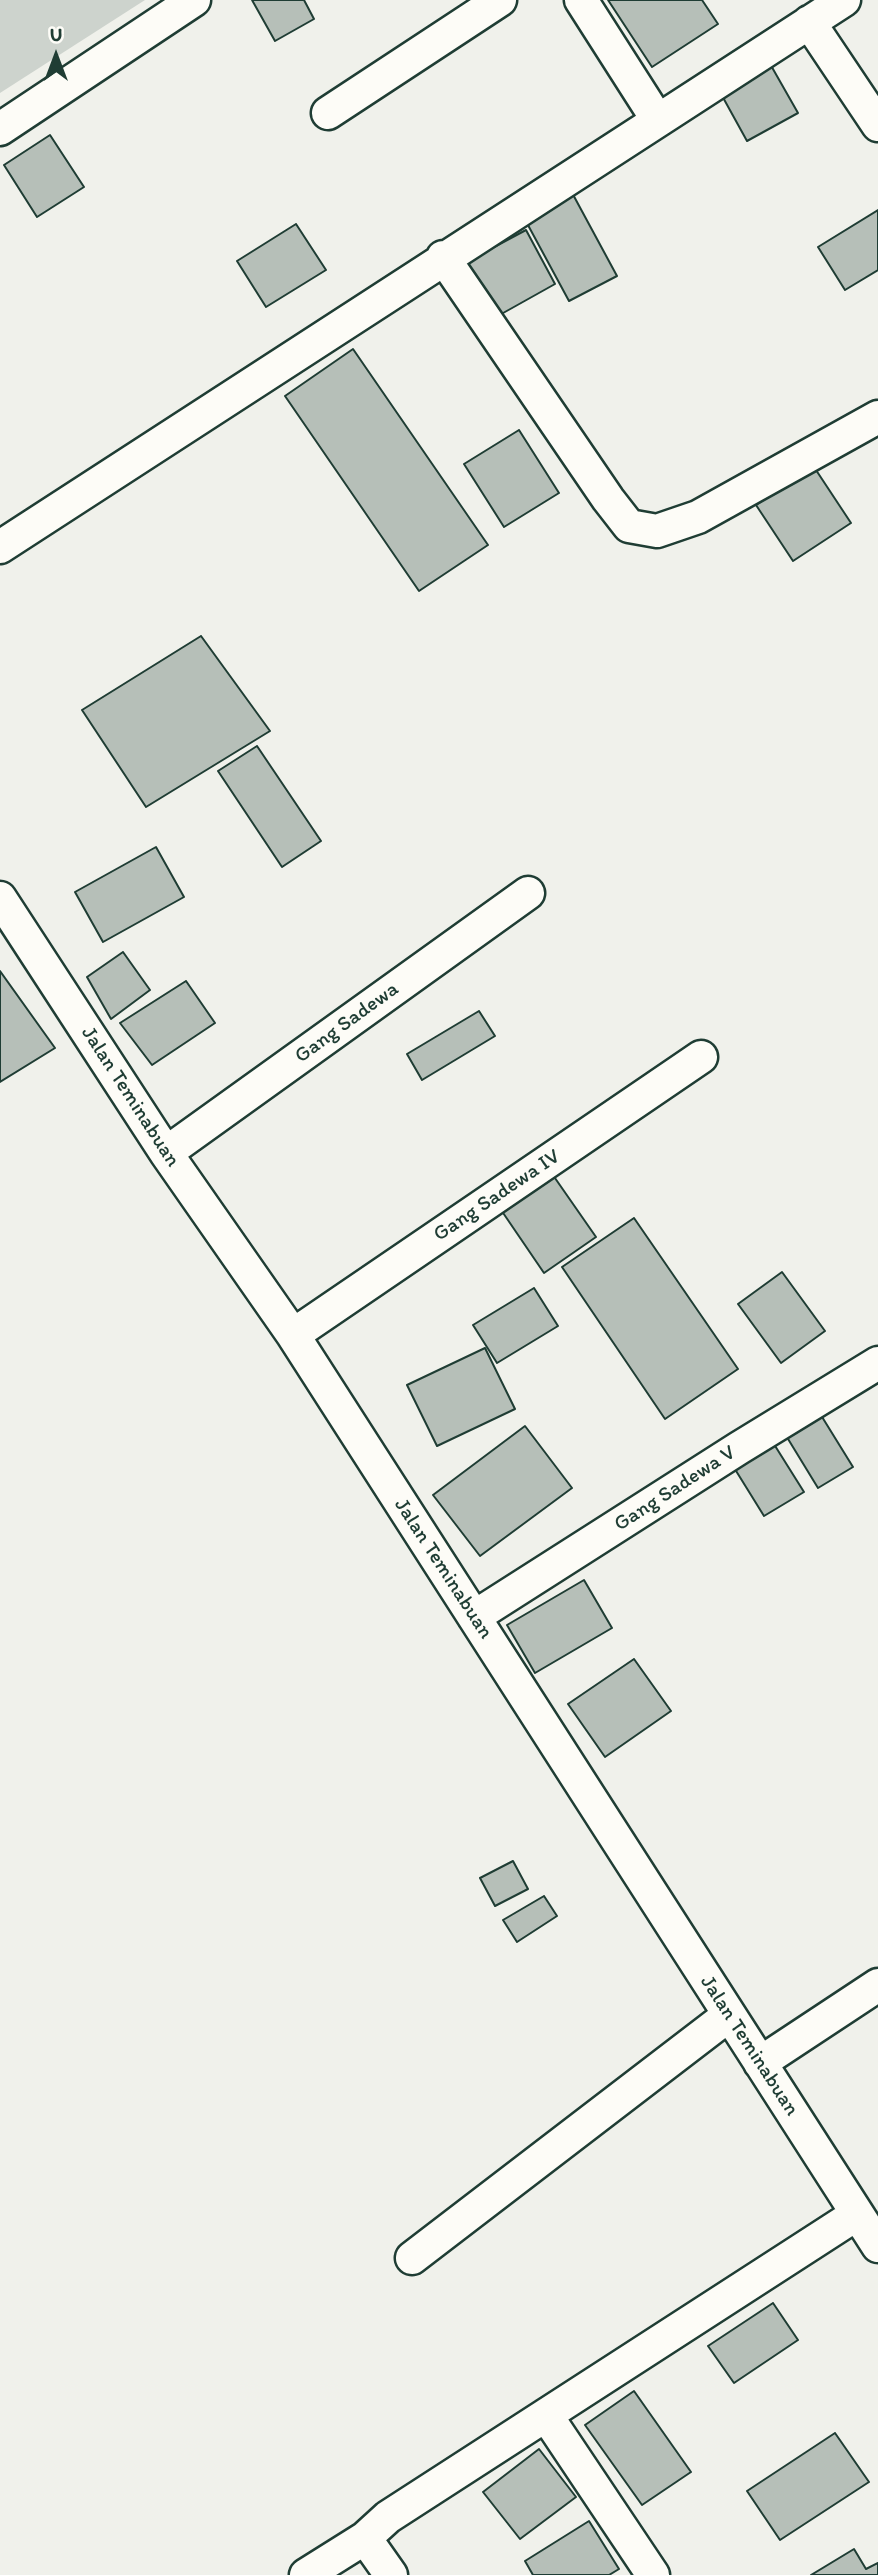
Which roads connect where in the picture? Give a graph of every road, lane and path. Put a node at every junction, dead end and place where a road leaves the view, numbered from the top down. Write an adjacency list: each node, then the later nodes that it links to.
1 (194, 0): 9 (street)
2 (500, 0): 6 (street)
3 (581, 0): 7 (street)
4 (844, 0): 5 (street)
5 (808, 22): 7 (street); 8 (street)
6 (328, 113)
7 (657, 119): 10 (street)
8 (878, 125)
9 (0, 129)
10 (443, 257): 11 (street); 12 (street)
11 (878, 417)
12 (0, 547)
13 (528, 893): 16 (street, Gang Sadewa)
14 (0, 898): 16 (street, Jalan Teminabuan)
15 (701, 1057): 17 (street, Gang Sadewa IV)
16 (166, 1153): 17 (street, Jalan Teminabuan)
17 (293, 1335): 19 (street, Jalan Teminabuan)
18 (878, 1363): 19 (street, Gang Sadewa V)
19 (474, 1617): 21 (street, Jalan Teminabuan)
20 (878, 1984): 22 (street)
21 (729, 2015): 22 (street, Jalan Teminabuan); 25 (street)
22 (760, 2063): 23 (street, Jalan Teminabuan)
23 (857, 2214): 24 (street, Jalan Teminabuan); 26 (street)
24 (878, 2246)
25 (412, 2258)
26 (546, 2414): 27 (street); 30 (street)
27 (365, 2538): 28 (street); 29 (street)
28 (306, 2575)
29 (391, 2575)
30 (653, 2575)

